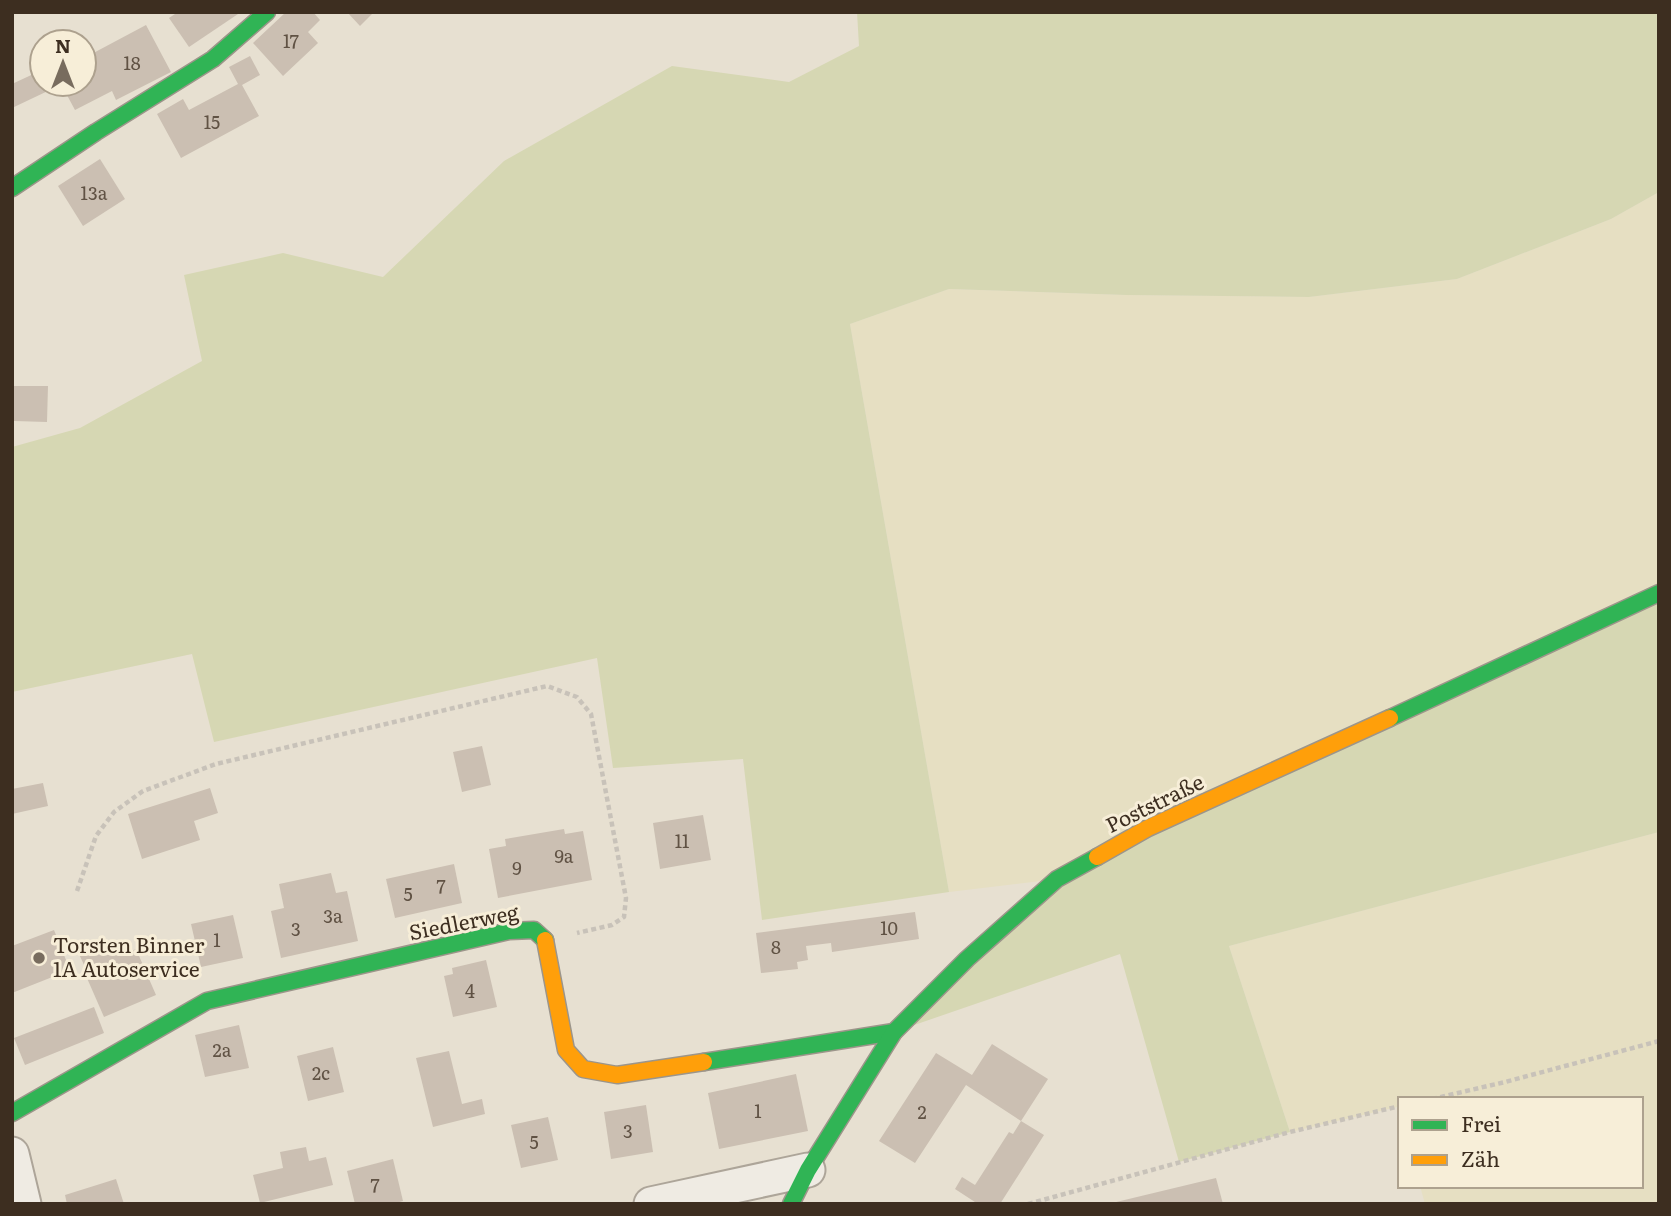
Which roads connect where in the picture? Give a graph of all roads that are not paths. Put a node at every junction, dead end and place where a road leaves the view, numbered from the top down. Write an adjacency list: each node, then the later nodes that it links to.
1 (267, 12): 2 (street)
2 (12, 188)
3 (1659, 593): 4 (street, Poststraße)
4 (894, 1032): 5 (street, Siedlerweg); 7 (street, Poststraße)
5 (12, 1113)
6 (12, 1154): 8 (street)
7 (808, 1170): 9 (street); 10 (street, Poststraße)
8 (24, 1204)
9 (651, 1204)
10 (791, 1204)

